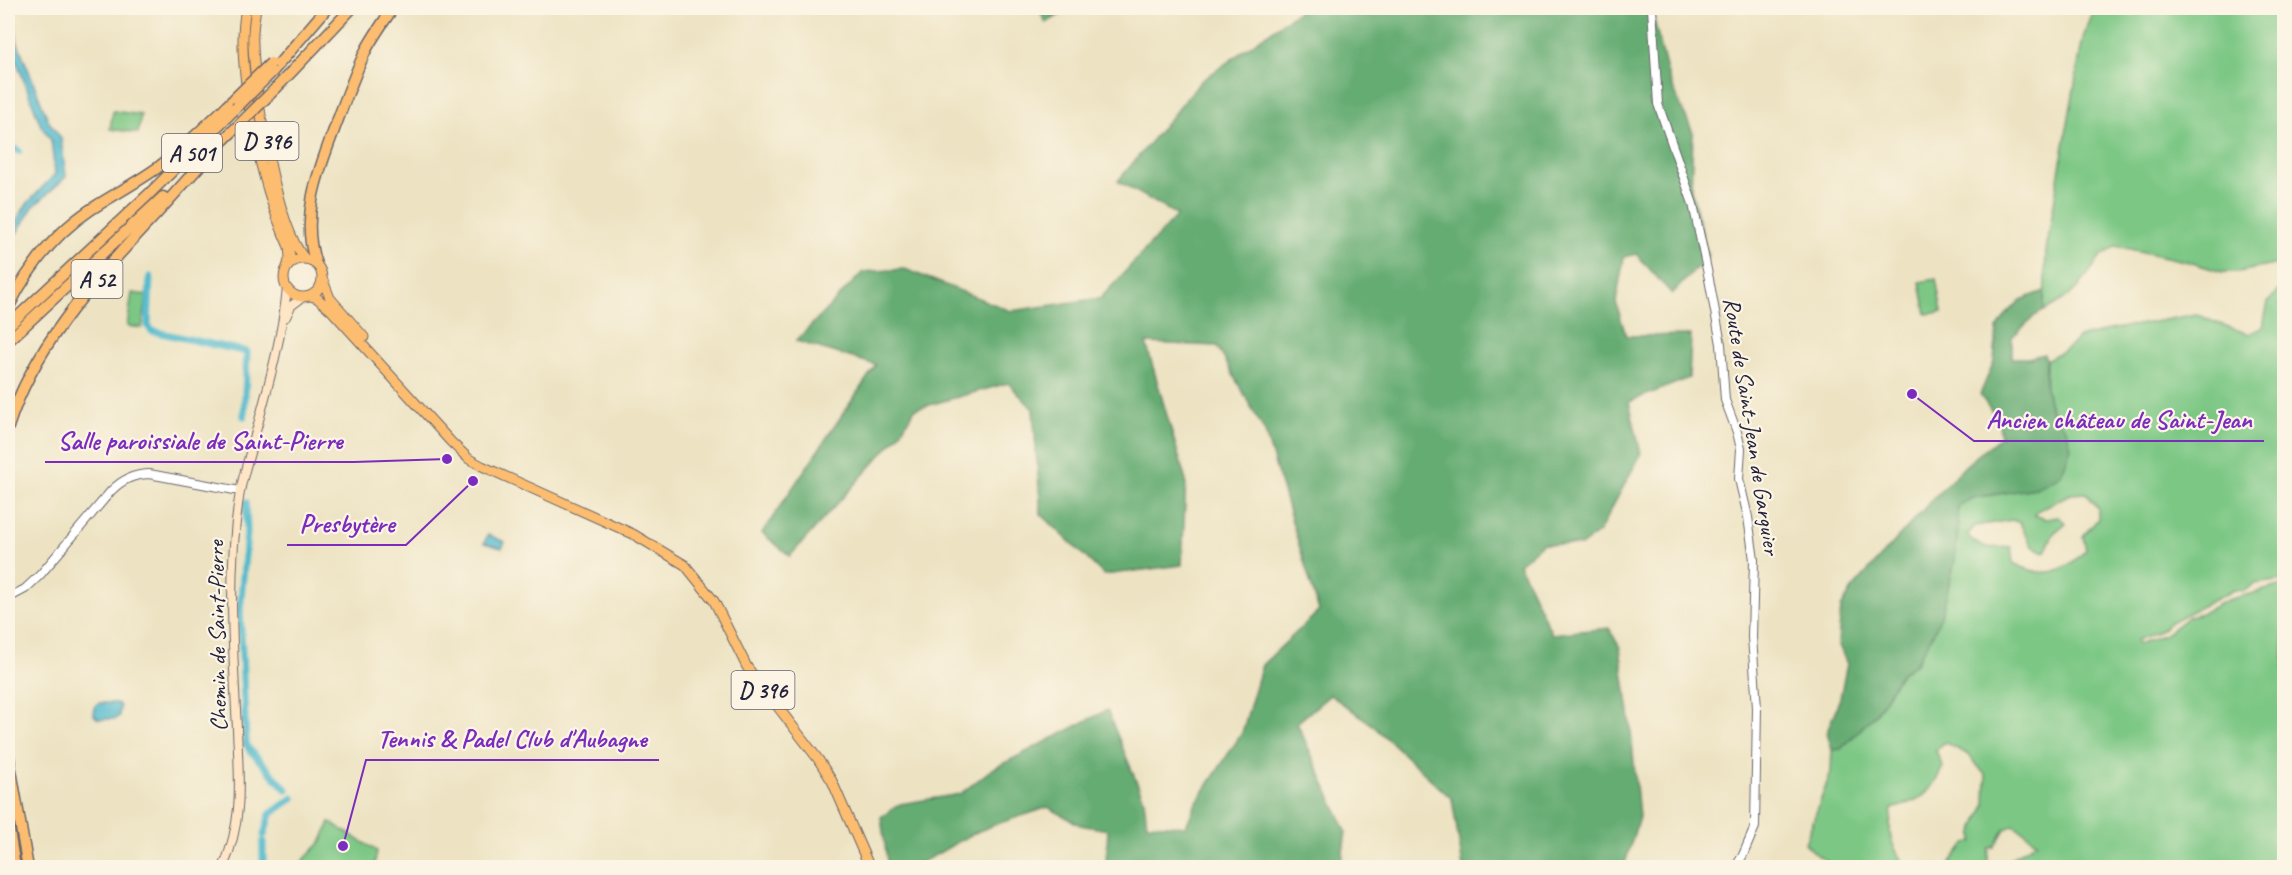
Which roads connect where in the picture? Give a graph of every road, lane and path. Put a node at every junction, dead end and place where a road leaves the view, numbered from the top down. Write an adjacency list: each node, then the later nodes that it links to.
1 (246, 8): 11 (main road, D 396)
2 (256, 8): 9 (main road, D 396)
3 (327, 8): 7 (highway, A 501, bridge)
4 (352, 8): 8 (highway, A 52, bridge)
5 (393, 8): 10 (highway)
6 (1652, 8): 29 (street, Route de Saint-Jean de Garguier)
7 (236, 103): 15 (highway, A 52); 16 (highway, A 501)
8 (214, 150): 18 (highway, A 501); 20 (highway, A 52)
9 (305, 259): 10 (main road); 11 (main road)
10 (316, 264): 12 (main road)
11 (287, 267): 13 (main road)
12 (322, 278): 14 (main road); 19 (main road, D 396)
13 (287, 288): 14 (main road); 17 (main road, Chemin de Saint-Pierre)
14 (306, 296): 17 (main road, Chemin de Saint-Pierre); 19 (main road, D 396)
15 (8, 307)
16 (8, 326)
17 (279, 334): 21 (main road, Chemin de Saint-Pierre)
18 (8, 341)
19 (407, 394): 28 (main road, D 396)
20 (8, 427)
21 (240, 491): 22 (street); 27 (main road, Chemin de Saint-Pierre)
22 (8, 598)
23 (8, 753): 26 (highway)
24 (8, 824): 25 (highway)
25 (15, 867)
26 (28, 867)
27 (223, 867)
28 (870, 867)
29 (1735, 867)

